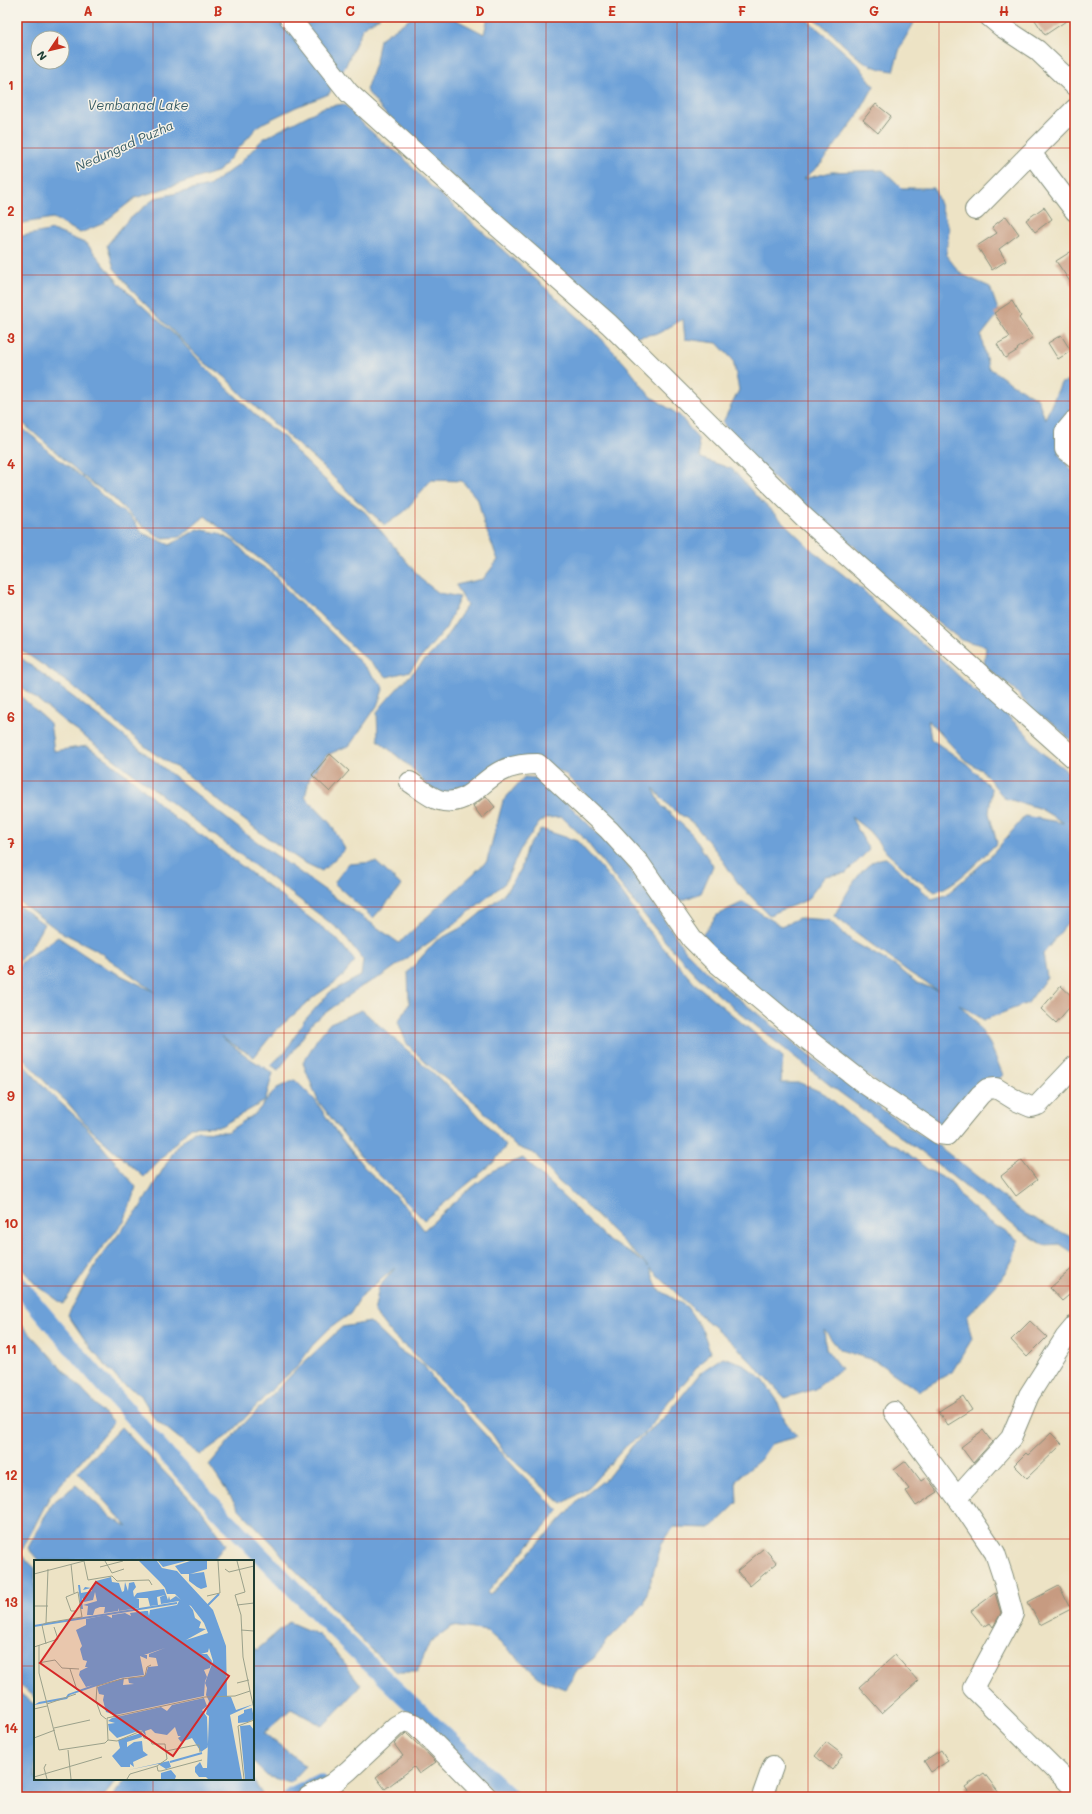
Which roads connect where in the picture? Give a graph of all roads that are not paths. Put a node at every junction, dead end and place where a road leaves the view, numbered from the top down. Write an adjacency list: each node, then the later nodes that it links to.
1 (289, 17): 10 (street)
2 (990, 17): 3 (street)
3 (1075, 86)
4 (1075, 109): 5 (street)
5 (1031, 153): 6 (street); 7 (street)
6 (975, 210)
7 (1075, 211)
8 (1075, 420): 9 (street)
9 (1075, 457)
10 (1075, 759)
11 (410, 782): 12 (street)
12 (1075, 1066)
13 (1075, 1326): 15 (street)
14 (894, 1412): 15 (street)
15 (957, 1498): 17 (street)
16 (772, 1766): 18 (street)
17 (1075, 1789)
18 (763, 1796)
19 (308, 1797): 20 (street)
20 (486, 1797)

